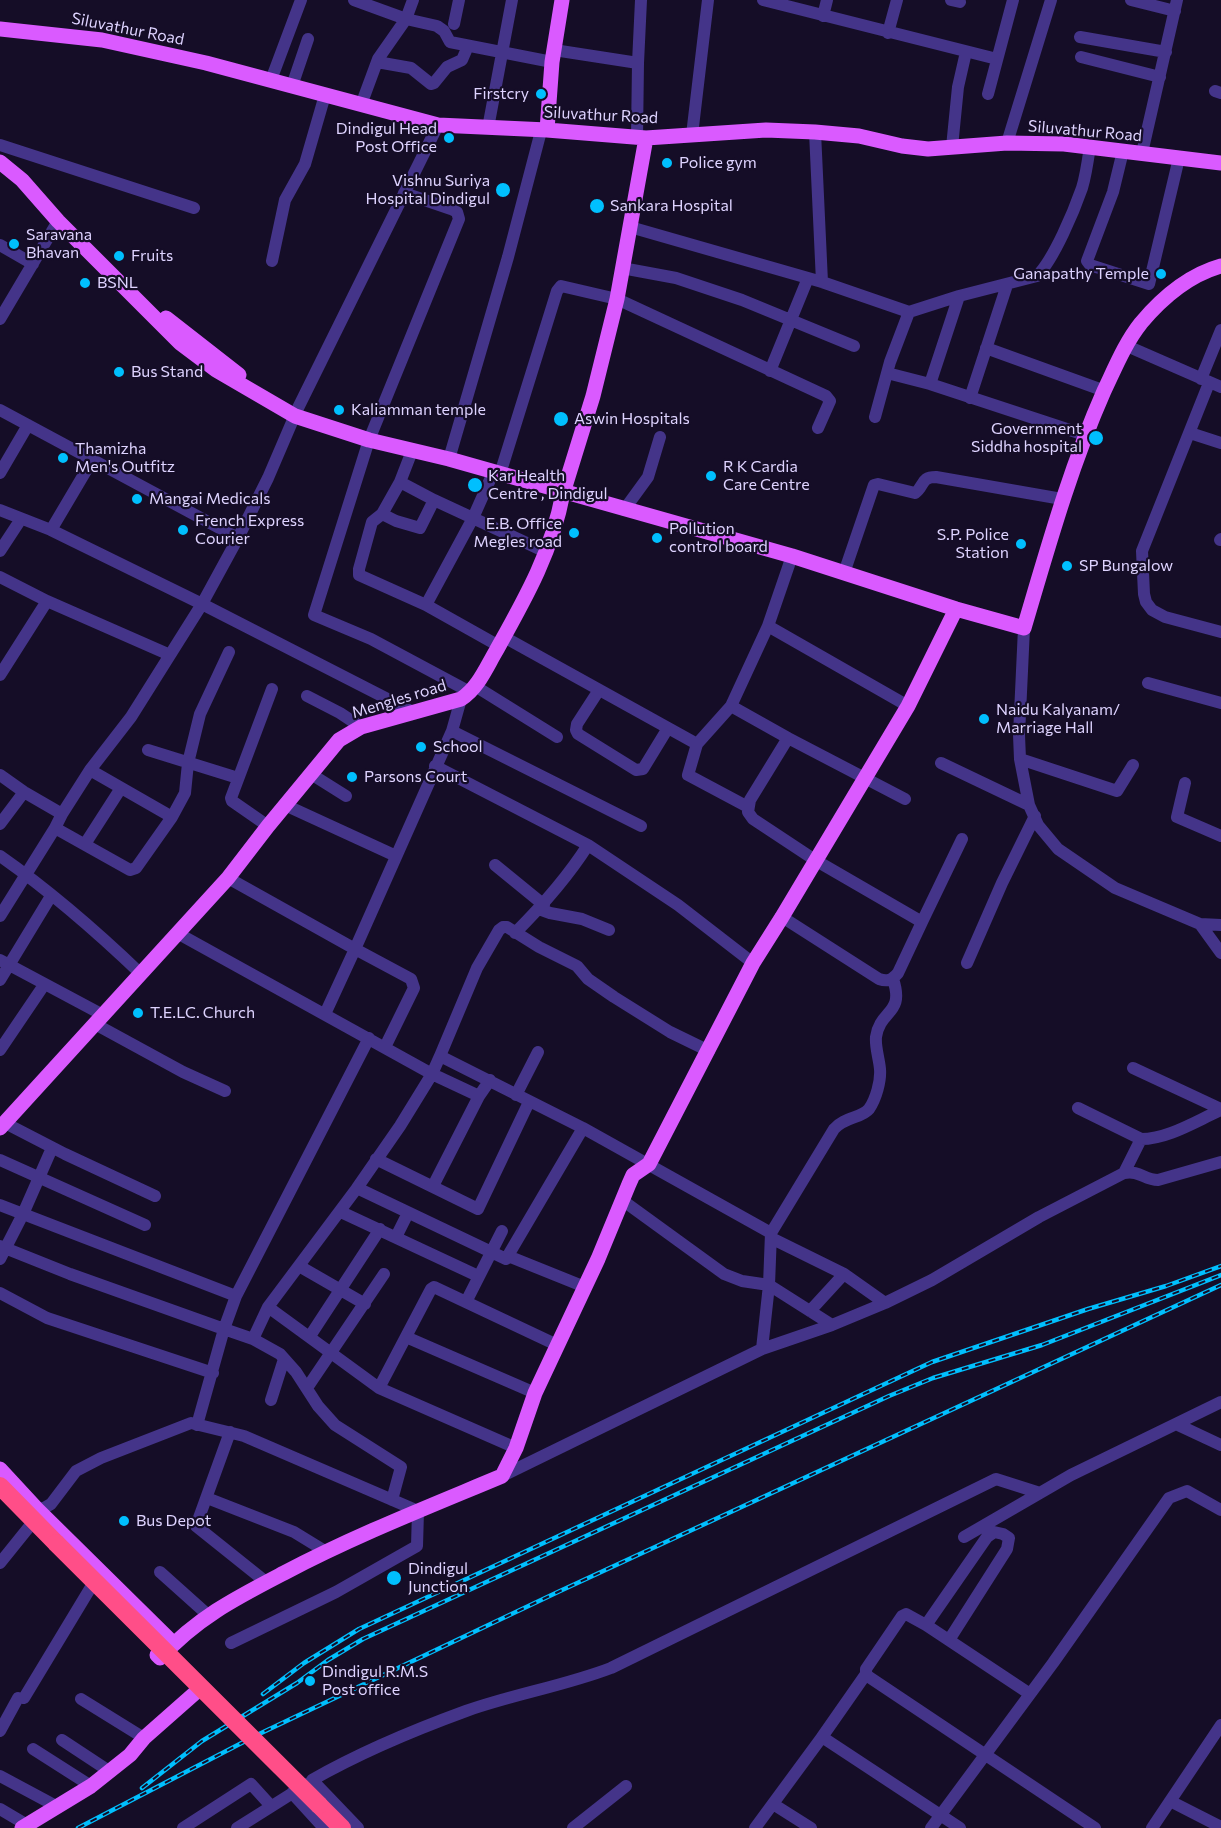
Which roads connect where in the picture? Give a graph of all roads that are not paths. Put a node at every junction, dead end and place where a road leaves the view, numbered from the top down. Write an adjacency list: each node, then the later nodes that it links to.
1 (301, 0): 35 (street)
2 (412, 0): 17 (street)
3 (459, 0): 18 (street)
4 (512, 0): 28 (street)
5 (562, 0): 29 (main road)
6 (641, 0): 33 (street)
7 (708, 0): 44 (street)
8 (768, 0): 16 (street)
9 (828, 0): 16 (street)
10 (897, 0): 21 (street)
11 (1013, 0): 31 (street)
12 (1051, 0): 46 (street)
13 (1131, 0): 15 (street)
14 (357, 1): 17 (street)
15 (1176, 5): 27 (street)
16 (823, 16): 21 (street)
17 (406, 19): 25 (street); 32 (street)
18 (454, 24)
19 (0, 29): 20 (main road, Siluvathur Road)
20 (24, 31): 22 (main road, Siluvathur Road); 35 (main road, Siluvathur Road)
21 (888, 33): 26 (street)
22 (0, 37)
23 (1080, 37): 27 (street)
24 (308, 39): 36 (street)
25 (468, 46): 28 (street); 32 (street)
26 (966, 52): 31 (street); 48 (street)
27 (1166, 52): 34 (street)
28 (501, 53): 29 (street); 41 (street)
29 (553, 56): 33 (street); 42 (main road)
30 (1081, 57): 34 (street)
31 (997, 59): 37 (street)
32 (377, 62): 39 (street)
33 (638, 63): 45 (street)
34 (1160, 77): 52 (street)
35 (271, 80): 36 (main road, Siluvathur Road)
36 (292, 86): 38 (main road, Siluvathur Road)
37 (988, 94)
38 (325, 95): 39 (main road, Siluvathur Road); 61 (street)
39 (361, 105): 40 (main road, Siluvathur Road)
40 (438, 125): 41 (main road, Siluvathur Road); 56 (street)
41 (488, 128): 42 (main road, Siluvathur Road)
42 (544, 131): 45 (main road, Siluvathur Road); 98 (street)
43 (815, 132): 44 (main road, Siluvathur Road); 48 (main road, Siluvathur Road); 66 (street)
44 (692, 135): 45 (main road, Siluvathur Road)
45 (642, 138): 59 (main road)
46 (1007, 143): 48 (main road, Siluvathur Road); 49 (main road, Siluvathur Road)
47 (0, 145): 57 (street)
48 (952, 147)
49 (1090, 147): 51 (main road, Siluvathur Road); 68 (street)
50 (0, 150): 70 (main road)
51 (1123, 151): 52 (main road, Siluvathur Road); 67 (street)
52 (1142, 153): 53 (main road, Siluvathur Road)
53 (1179, 158): 55 (main road, Siluvathur Road); 67 (street)
54 (0, 162): 58 (main road)
55 (1221, 163)
56 (404, 193): 87 (street); 94 (street)
57 (194, 208)
58 (58, 221): 62 (street); 70 (main road)
59 (630, 227): 64 (main road); 65 (street)
60 (0, 245): 62 (street)
61 (272, 261)
62 (33, 264): 74 (street)
63 (1221, 266): 72 (main road)
64 (622, 268): 71 (main road); 75 (street)
65 (808, 278): 66 (street); 75 (street)
66 (822, 282): 73 (street)
67 (1149, 284): 72 (street)
68 (1007, 285): 69 (street); 79 (street)
69 (959, 296): 73 (street); 83 (street)
70 (141, 299): 87 (main road)
71 (617, 299): 80 (street); 99 (street); 102 (main road)
72 (1158, 306): 78 (main road)
73 (909, 312): 81 (street)
74 (0, 319)
75 (791, 320): 77 (street); 80 (street)
76 (1221, 330): 82 (street)
77 (854, 346)
78 (1127, 346): 82 (street); 84 (main road)
79 (986, 348): 84 (street); 85 (street)
80 (770, 371): 90 (street)
81 (887, 373): 83 (street); 88 (street)
82 (1211, 383): 91 (street)
83 (930, 384): 85 (street)
84 (1105, 391): 92 (main road)
85 (970, 398): 92 (street)
86 (0, 410): 89 (street)
87 (300, 414): 94 (main road); 111 (street)
88 (874, 417)
89 (28, 425): 97 (street); 100 (street)
90 (818, 428)
91 (1190, 433): 95 (street); 123 (street)
92 (1084, 435): 104 (main road)
93 (660, 437): 106 (street)
94 (369, 440): 96 (main road); 131 (street)
95 (1221, 443)
96 (412, 451): 98 (main road); 101 (street)
97 (93, 459): 110 (street); 111 (street)
98 (449, 459): 99 (main road)
99 (497, 473): 102 (main road); 108 (street)
100 (0, 474)
101 (400, 482): 103 (street); 107 (street)
102 (563, 493): 106 (main road); 113 (main road)
103 (434, 500): 107 (street); 108 (street)
104 (1062, 500): 115 (street); 122 (main road)
105 (0, 510): 109 (street)
106 (624, 510): 114 (main road)
107 (382, 514): 119 (street)
108 (473, 518): 113 (street); 119 (street)
109 (21, 519): 110 (street); 112 (street)
110 (51, 530): 118 (street)
111 (238, 538): 118 (street)
112 (0, 551)
113 (546, 552): 124 (main road)
114 (792, 556): 115 (main road); 121 (street)
115 (844, 573): 120 (main road)
116 (0, 577): 117 (street)
117 (47, 601): 126 (street); 127 (street)
118 (202, 604): 126 (street); 136 (street)
119 (426, 605): 124 (street)
120 (956, 609): 122 (main road); 135 (main road)
121 (768, 626): 134 (street); 135 (street)
122 (1024, 628): 144 (street)
123 (1221, 632)
124 (501, 641): 130 (street); 131 (main road)
125 (229, 652): 145 (street)
126 (170, 655): 149 (street)
127 (0, 675)
128 (1148, 683): 133 (street)
129 (272, 689): 152 (street)
130 (599, 690): 138 (street); 138 (street)
131 (469, 692): 136 (main road, Mengles road); 139 (street); 140 (street)
132 (307, 696): 137 (street)
133 (1221, 702)
134 (731, 706): 141 (street); 142 (street)
135 (908, 706): 153 (main road)
136 (415, 713): 137 (main road, Mengles road)
137 (361, 727): 150 (main road, Mengles road)
138 (668, 728): 142 (street)
139 (452, 730): 148 (street); 166 (street)
140 (557, 737)
141 (788, 738): 153 (street); 160 (street)
142 (697, 744): 160 (street)
143 (148, 750): 145 (street)
144 (1020, 759): 147 (street); 161 (street)
145 (188, 763): 152 (street); 163 (street)
146 (940, 764): 161 (street)
147 (1133, 765)
148 (435, 766): 171 (street); 173 (street)
149 (90, 770): 155 (street); 162 (street)
150 (310, 774): 157 (street); 159 (main road, Mengles road)
151 (0, 775): 156 (street)
152 (238, 778): 165 (street)
153 (865, 779): 158 (street); 174 (main road)
154 (1185, 783): 168 (street)
155 (121, 788): 163 (street); 170 (street)
156 (24, 792): 162 (street); 164 (street)
157 (346, 796)
158 (905, 799)
159 (285, 806): 165 (main road, Mengles road); 173 (street)
160 (748, 807): 174 (street)
161 (1032, 811): 183 (street); 192 (street)
162 (62, 814): 167 (street)
163 (172, 817): 170 (street)
164 (0, 824)
165 (268, 826): 177 (main road, Mengles road)
166 (641, 826)
167 (55, 828): 170 (street); 176 (street)
168 (1221, 836)
169 (962, 839): 182 (street)
170 (85, 844)
171 (588, 845): 179 (street); 191 (street)
172 (0, 856): 176 (street)
173 (396, 856): 188 (street)
174 (816, 860): 181 (main road); 182 (street)
175 (495, 865): 179 (street)
176 (27, 875): 178 (street); 180 (street)
177 (228, 878): 187 (main road, Mengles road); 188 (street)
178 (51, 896): 190 (street); 193 (street)
179 (541, 907): 185 (street); 186 (street)
180 (0, 916)
181 (782, 917): 191 (main road); 194 (street)
182 (922, 922): 194 (street)
183 (1200, 924): 184 (street); 189 (street)
184 (1221, 925)
185 (609, 930)
186 (515, 933): 202 (street); 204 (street)
187 (179, 934): 193 (main road, Mengles road); 197 (street)
188 (355, 949): 197 (street); 200 (street)
189 (1221, 953)
190 (5, 963): 195 (street); 196 (street)
191 (753, 963): 202 (main road)
192 (967, 963)
193 (141, 974): 198 (main road, Mengles road)
194 (893, 979): 235 (street)
195 (0, 980)
196 (44, 985): 198 (street); 201 (street)
197 (325, 1014): 199 (street)
198 (99, 1020): 208 (street); 214 (main road, Mengles road)
199 (369, 1038): 200 (street); 248 (street)
200 (385, 1047): 206 (street)
201 (0, 1050)
202 (709, 1051): 221 (main road)
203 (538, 1052): 210 (street)
204 (440, 1056): 206 (street); 207 (street)
205 (1133, 1068): 213 (street)
206 (432, 1074): 209 (street); 218 (street)
207 (490, 1080): 209 (street); 210 (street)
208 (225, 1091)
209 (479, 1095): 224 (street)
210 (516, 1095): 211 (street)
211 (529, 1102): 215 (street); 224 (street)
212 (1078, 1108): 216 (street)
213 (1221, 1109): 216 (street)
214 (4, 1119): 217 (street)
215 (583, 1128): 221 (street); 239 (street)
216 (1141, 1139): 222 (street)
217 (52, 1148): 223 (street); 226 (street)
218 (376, 1159): 224 (street); 225 (street)
219 (0, 1160): 223 (street)
220 (1221, 1161): 222 (street)
221 (649, 1164): 227 (main road); 235 (street)
222 (1124, 1173): 250 (street)
223 (40, 1178): 231 (street); 232 (street)
224 (433, 1186)
225 (357, 1188): 229 (street); 230 (street)
226 (155, 1196)
227 (622, 1200): 244 (street); 245 (main road)
228 (0, 1205): 231 (street)
229 (341, 1212): 233 (street); 240 (street)
230 (408, 1213): 236 (street); 238 (street)
231 (23, 1214): 237 (street); 248 (street)
232 (145, 1225)
233 (380, 1229): 236 (street); 246 (street)
234 (502, 1231): 238 (street)
235 (771, 1236): 242 (street); 244 (street)
236 (396, 1237): 243 (street)
237 (2, 1251): 255 (street)
238 (490, 1251): 239 (street); 243 (street)
239 (508, 1256): 245 (street)
240 (299, 1266): 246 (street); 252 (street)
241 (384, 1274): 251 (street)
242 (844, 1274): 250 (street); 253 (street)
243 (478, 1276): 249 (street)
244 (769, 1285): 253 (street); 260 (street)
245 (585, 1287): 259 (main road)
246 (341, 1289): 251 (street); 256 (street)
247 (0, 1293): 263 (street)
248 (236, 1296): 255 (street)
249 (466, 1302): 257 (street); 259 (street)
250 (885, 1303): 254 (street)
251 (365, 1304): 261 (street)
252 (268, 1307): 256 (street); 258 (street)
253 (810, 1311): 254 (street)
254 (832, 1325): 260 (street)
255 (224, 1329): 258 (street); 263 (street)
256 (310, 1336): 261 (street)
257 (406, 1337): 265 (street); 266 (street)
258 (253, 1339): 262 (street)
259 (557, 1345): 266 (main road)
260 (762, 1349): 275 (street)
261 (332, 1352): 264 (street); 265 (street)
262 (284, 1359): 264 (street); 267 (street)
263 (213, 1373): 270 (street)
264 (307, 1388): 280 (street)
265 (379, 1388): 273 (street)
266 (535, 1393): 273 (main road)
267 (271, 1400)
268 (1221, 1402): 269 (street)
269 (1176, 1424): 272 (street); 277 (street)
270 (197, 1425): 271 (street); 281 (street)
271 (230, 1432): 279 (street); 280 (street)
272 (1221, 1445)
273 (516, 1448): 275 (main road)
274 (0, 1469): 281 (main road)
275 (502, 1476): 283 (main road)
276 (0, 1486): 288 (highway)
277 (1040, 1493): 285 (street); 312 (street)
278 (0, 1496): 284 (main road)
279 (207, 1497): 287 (street); 291 (street)
280 (392, 1500): 283 (street)
281 (37, 1509): 286 (main road)
282 (1221, 1510): 301 (street)
283 (418, 1511): 287 (main road); 297 (street)
284 (29, 1527): 288 (main road); 289 (street)
285 (964, 1537)
286 (76, 1547): 288 (main road); 296 (main road)
287 (325, 1551): 291 (main road)
288 (59, 1552): 292 (main road); 328 (highway, bridge)
289 (0, 1563)
290 (160, 1572): 293 (street)
291 (266, 1582): 293 (main road)
292 (91, 1587): 298 (main road); 304 (street)
293 (208, 1615): 296 (main road)
294 (926, 1625): 295 (street); 295 (street); 299 (street)
295 (949, 1640): 301 (street)
296 (173, 1643): 298 (main road)
297 (231, 1643)
298 (160, 1658): 300 (street)
299 (866, 1674): 305 (street); 309 (street)
300 (195, 1693): 306 (main road)
301 (1030, 1694): 309 (street)
302 (81, 1699): 306 (street)
303 (1221, 1725): 316 (street)
304 (0, 1731)
305 (822, 1737): 317 (street); 321 (street)
306 (144, 1738): 310 (main road)
307 (62, 1740): 310 (street)
308 (33, 1749): 314 (street)
309 (985, 1755): 321 (street); 323 (street)
310 (109, 1771): 314 (main road)
311 (0, 1776): 318 (street)
312 (312, 1780): 315 (street); 329 (street)
313 (626, 1785): 330 (street)
314 (91, 1786): 318 (main road)
315 (292, 1793): 319 (street); 327 (street)
316 (1170, 1801): 324 (street); 335 (street)
317 (773, 1803): 331 (street); 332 (street)
318 (57, 1806): 322 (main road)
319 (271, 1806): 325 (street); 326 (street)
320 (0, 1809): 322 (street)
321 (941, 1815): 333 (street); 334 (street)
322 (24, 1826)
323 (1088, 1826)
324 (1221, 1827)
325 (183, 1828)
326 (237, 1828)
327 (324, 1828)
328 (342, 1828)
329 (358, 1828)
330 (573, 1828)
331 (755, 1828)
332 (811, 1828)
333 (931, 1828)
334 (960, 1828)
335 (1152, 1828)

